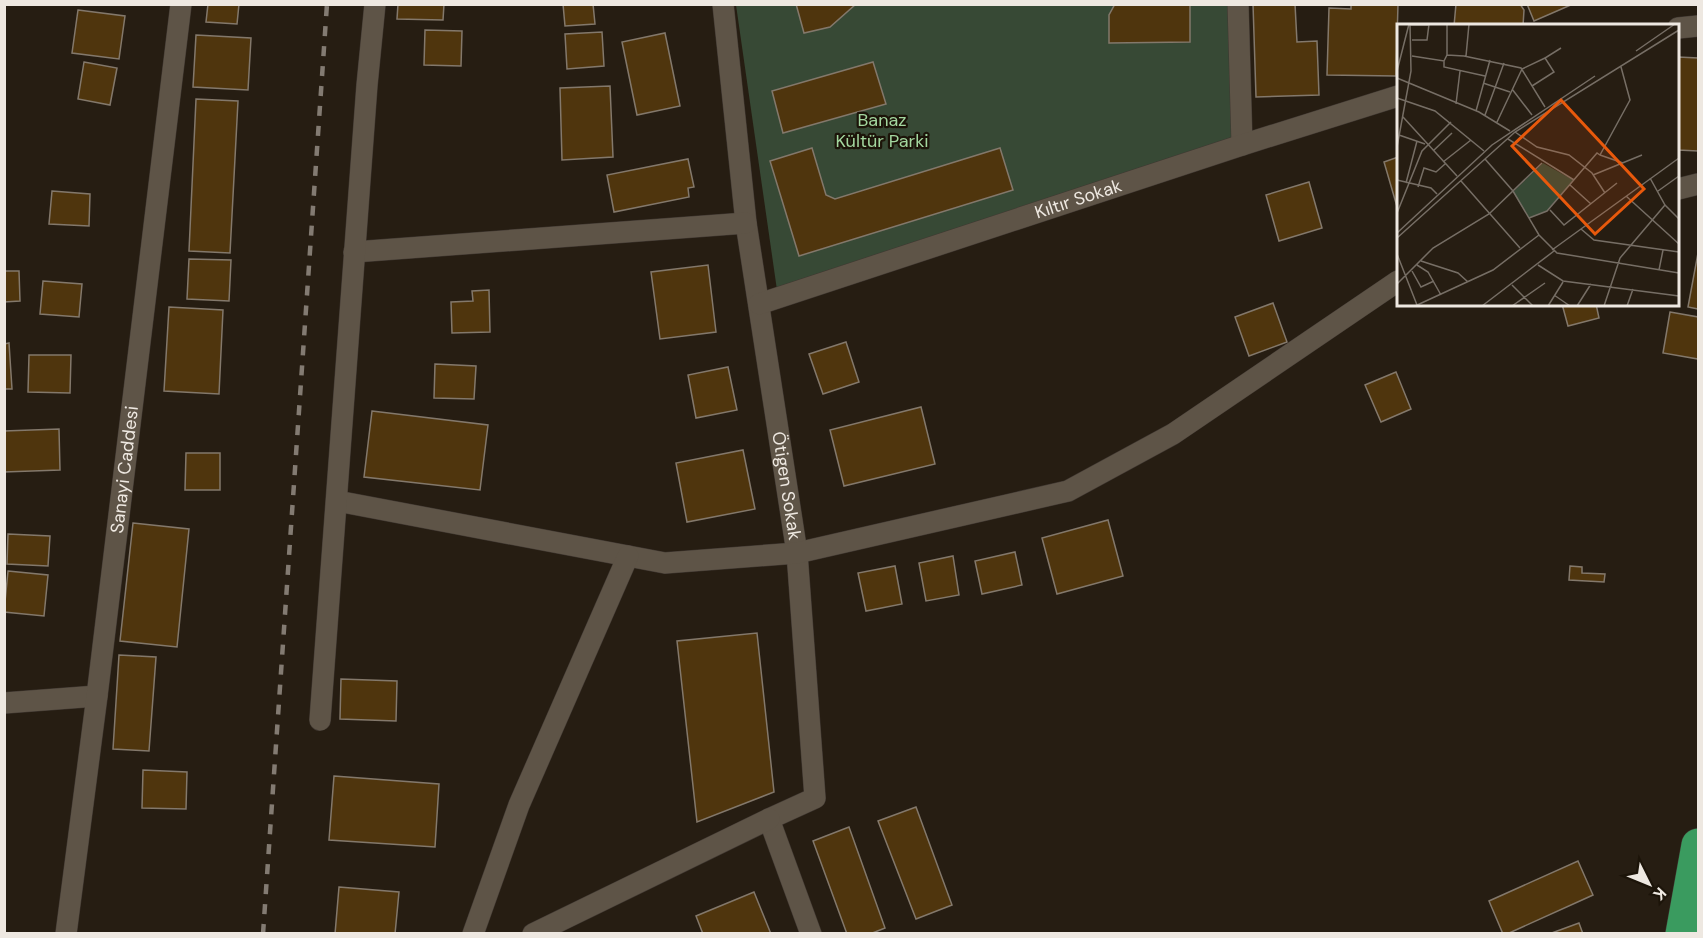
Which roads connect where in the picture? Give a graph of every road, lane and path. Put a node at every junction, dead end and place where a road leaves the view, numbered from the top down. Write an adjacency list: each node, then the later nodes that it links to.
1 (181, 4): 18 (street, Sanayi Caddesi)
2 (375, 4): 12 (street)
3 (723, 4): 11 (street, Ötigen Sokak)
4 (1238, 4): 8 (street)
5 (1698, 26): 6 (street)
6 (1679, 28)
7 (1397, 96): 8 (street, Kıltır Sokak)
8 (1242, 145): 14 (street, Kıltır Sokak)
9 (1698, 184): 10 (street)
10 (1679, 189)
11 (746, 224): 12 (street); 14 (street, Ötigen Sokak)
12 (354, 252): 15 (street)
13 (1397, 282): 16 (street)
14 (759, 304): 16 (street, Ötigen Sokak)
15 (337, 501): 17 (street); 20 (street)
16 (797, 553): 17 (street); 21 (street, Ötigen Sokak)
17 (628, 556): 24 (street)
18 (97, 696): 19 (street); 23 (street, Sanayi Caddesi)
19 (4, 703)
20 (320, 720)
21 (769, 819): 25 (street); 26 (street)
22 (1698, 845): 27 (highway)
23 (66, 933)
24 (473, 933)
25 (533, 933)
26 (811, 933)
27 (1682, 933)

